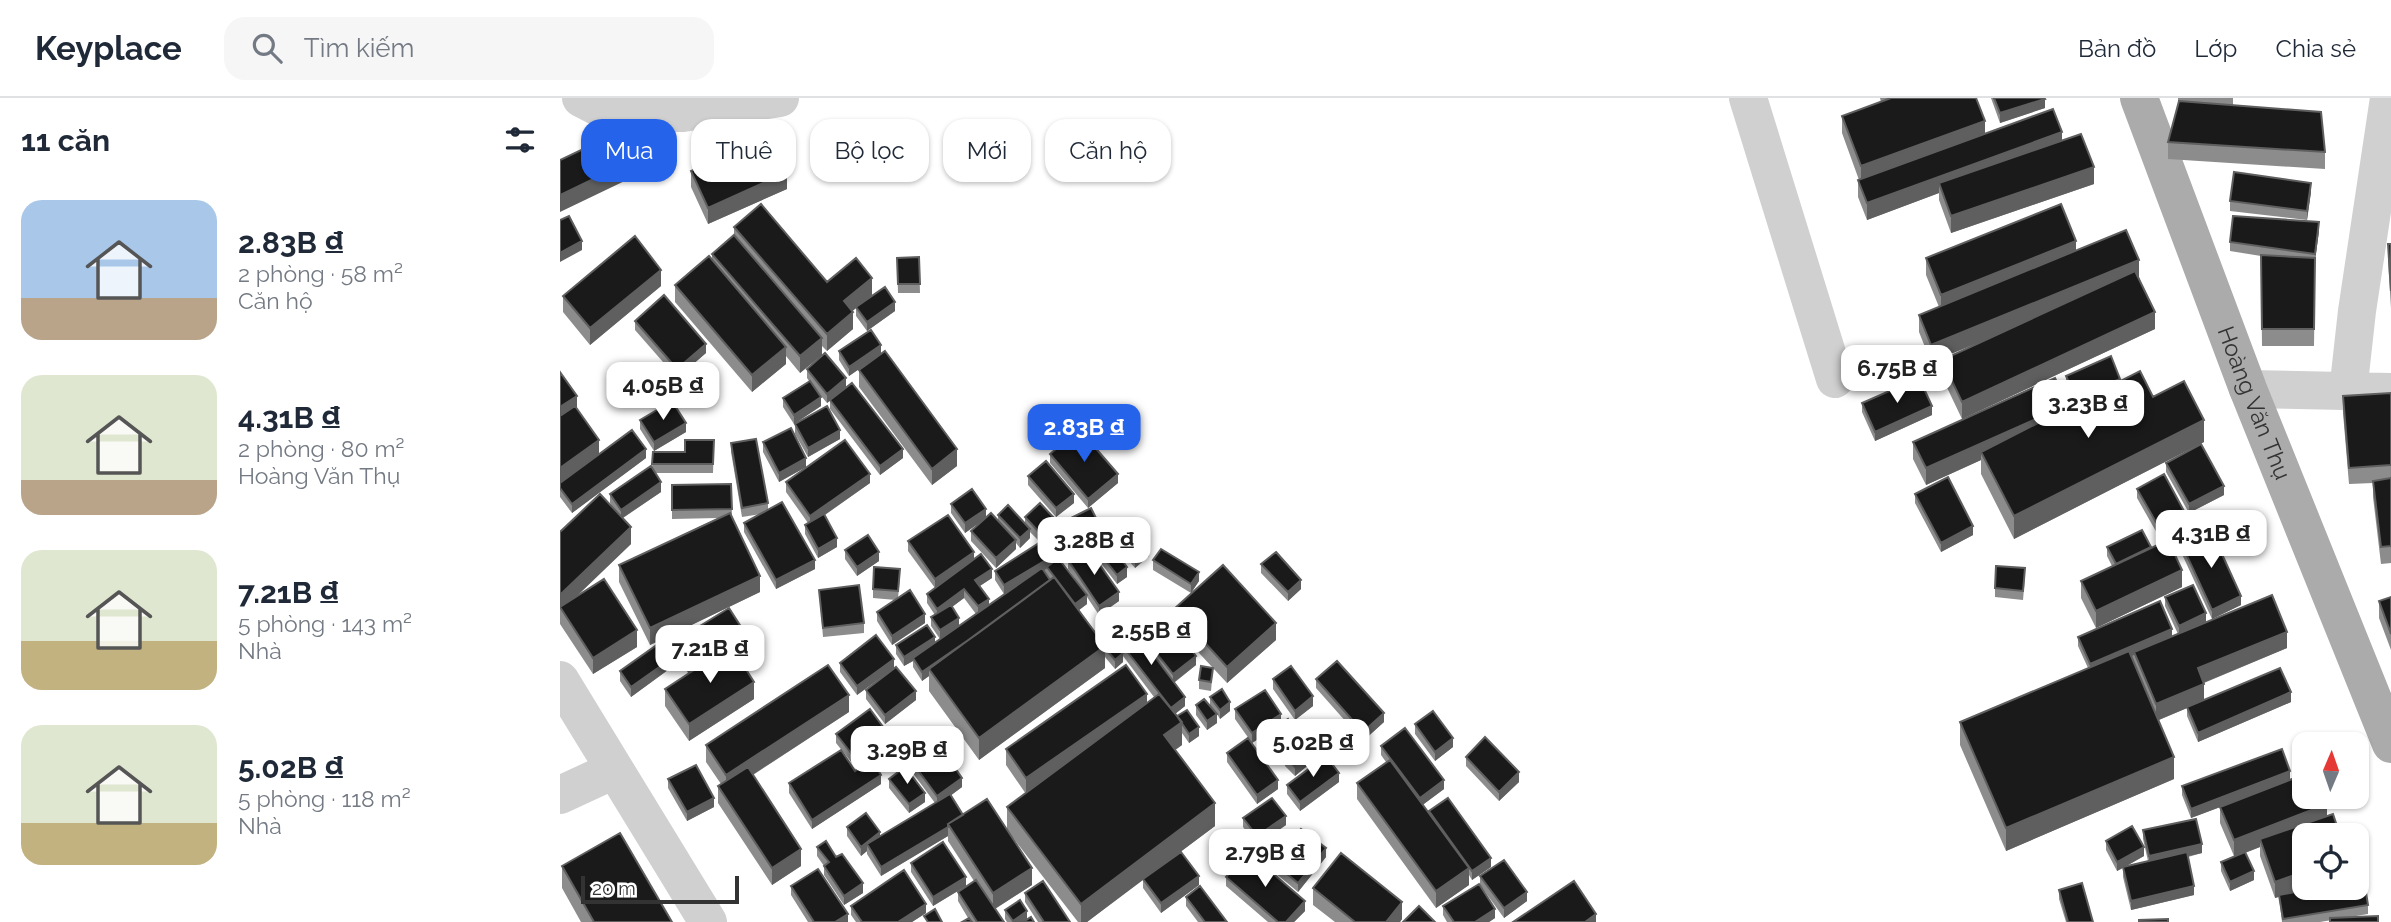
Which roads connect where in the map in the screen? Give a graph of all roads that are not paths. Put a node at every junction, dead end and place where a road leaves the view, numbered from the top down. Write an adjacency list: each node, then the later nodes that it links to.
1 (581, 98): 2 (street)
2 (780, 98)
3 (1748, 98): 6 (street)
4 (2139, 98): 7 (main road, Hoàng Văn Thụ)
5 (2389, 98): 8 (street)
6 (1835, 379)
7 (2248, 389): 8 (street); 11 (main road, Hoàng Văn Thụ)
8 (2348, 392): 9 (street)
9 (2391, 393)
10 (560, 680): 12 (street)
11 (2391, 744)
12 (614, 770): 13 (street); 14 (street)
13 (560, 794)
14 (708, 922)

